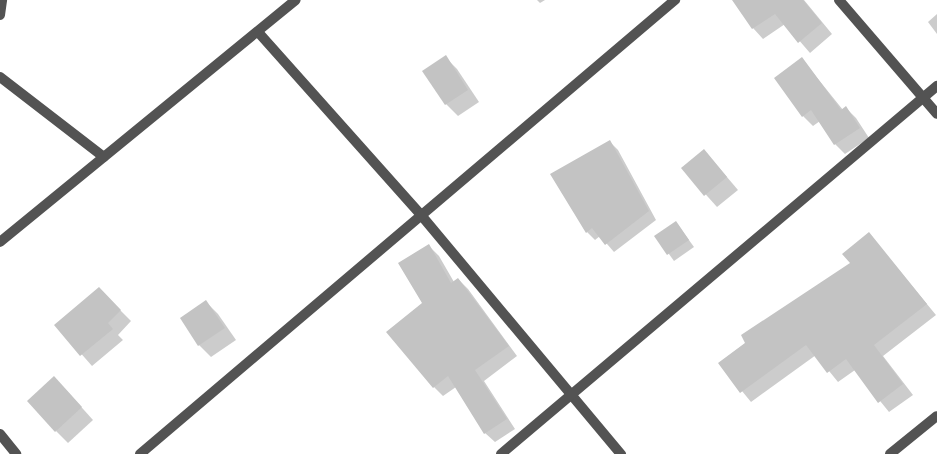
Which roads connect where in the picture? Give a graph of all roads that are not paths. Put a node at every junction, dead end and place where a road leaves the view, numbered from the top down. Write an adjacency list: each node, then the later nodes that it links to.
1 (2, 0): 5 (street)
2 (296, 0): 6 (street)
3 (675, 0): 12 (street)
4 (839, 0): 9 (street)
5 (0, 15)
6 (258, 32): 11 (street); 12 (street)
7 (0, 77): 11 (street)
8 (937, 86): 9 (street)
9 (923, 98): 10 (street); 14 (street)
10 (937, 114)
11 (104, 157): 13 (street)
12 (421, 215): 14 (street); 18 (street)
13 (0, 242)
14 (572, 395): 19 (street); 20 (street)
15 (937, 416): 21 (street)
16 (0, 434): 17 (street)
17 (16, 454)
18 (140, 454)
19 (501, 454)
20 (621, 454)
21 (890, 454)

